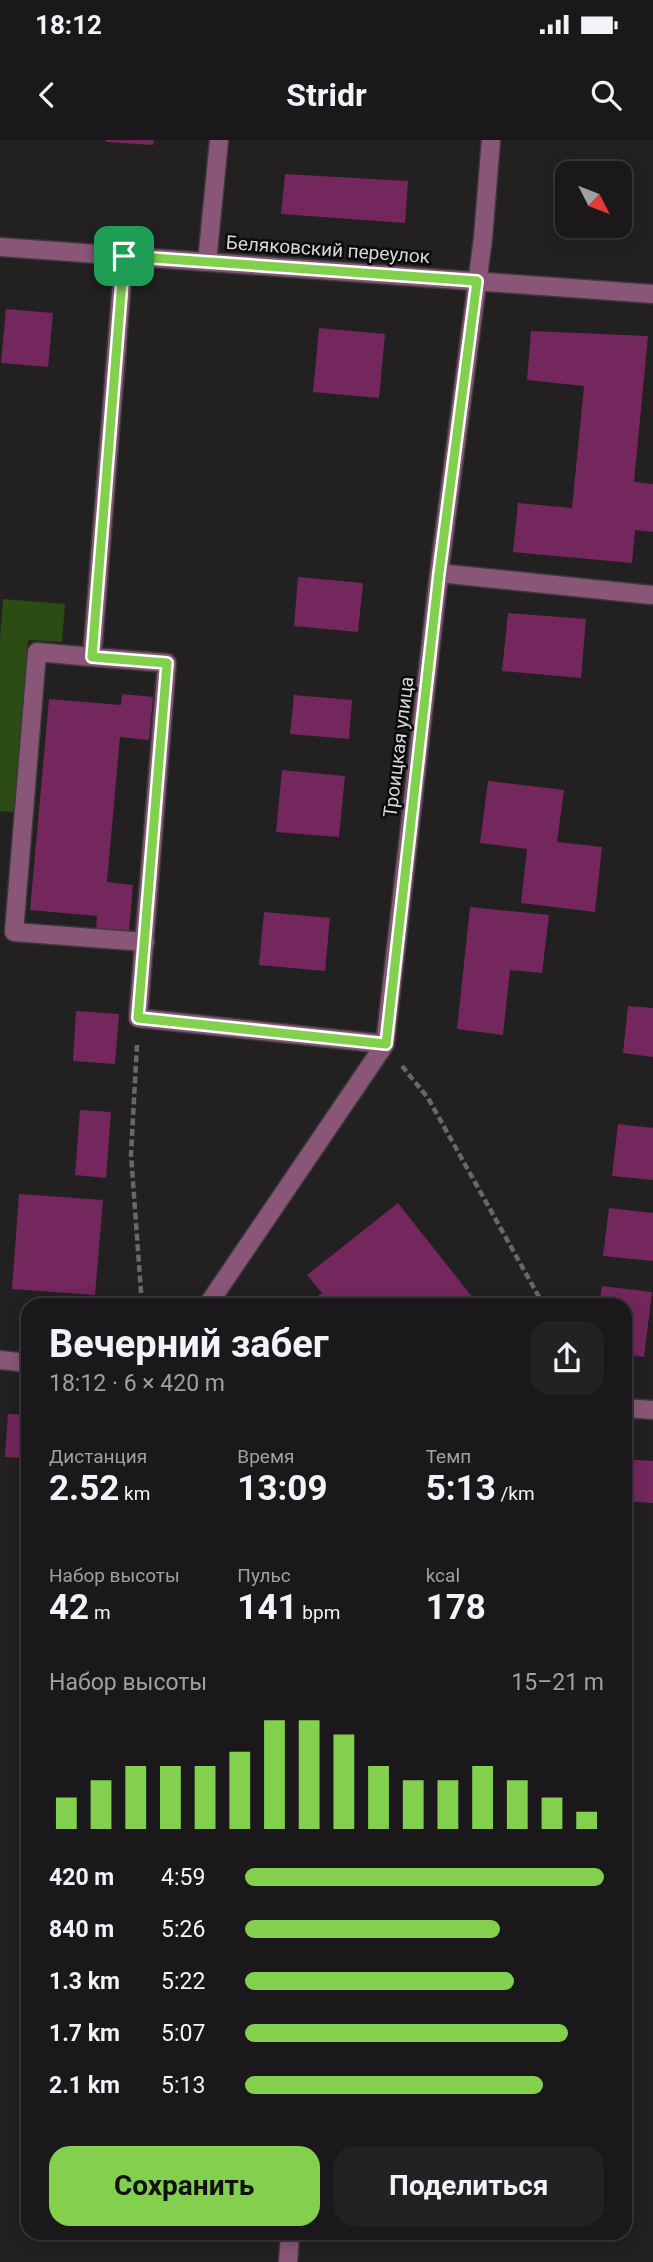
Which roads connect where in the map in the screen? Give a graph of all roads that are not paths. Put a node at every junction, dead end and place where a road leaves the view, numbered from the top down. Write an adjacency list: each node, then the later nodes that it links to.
1 (219, 140): 5 (street)
2 (491, 140): 6 (street, Троицкая улица)
3 (0, 247): 4 (street, Беляковский переулок)
4 (124, 256): 5 (street, Беляковский переулок); 10 (street)
5 (207, 262): 6 (street, Беляковский переулок)
6 (477, 281): 7 (street, Беляковский переулок); 8 (street, Троицкая улица)
7 (653, 294)
8 (439, 573): 9 (street); 12 (street, Троицкая улица)
9 (651, 595)
10 (92, 657): 11 (street); 11 (street)
11 (145, 942): 12 (street)
12 (386, 1044): 13 (street, Троицкая улица)
13 (212, 1298)
14 (0, 1360): 15 (street)
15 (21, 1362)
16 (632, 1408): 17 (street)
17 (653, 1410)
18 (290, 2240): 19 (street)
19 (288, 2262)

